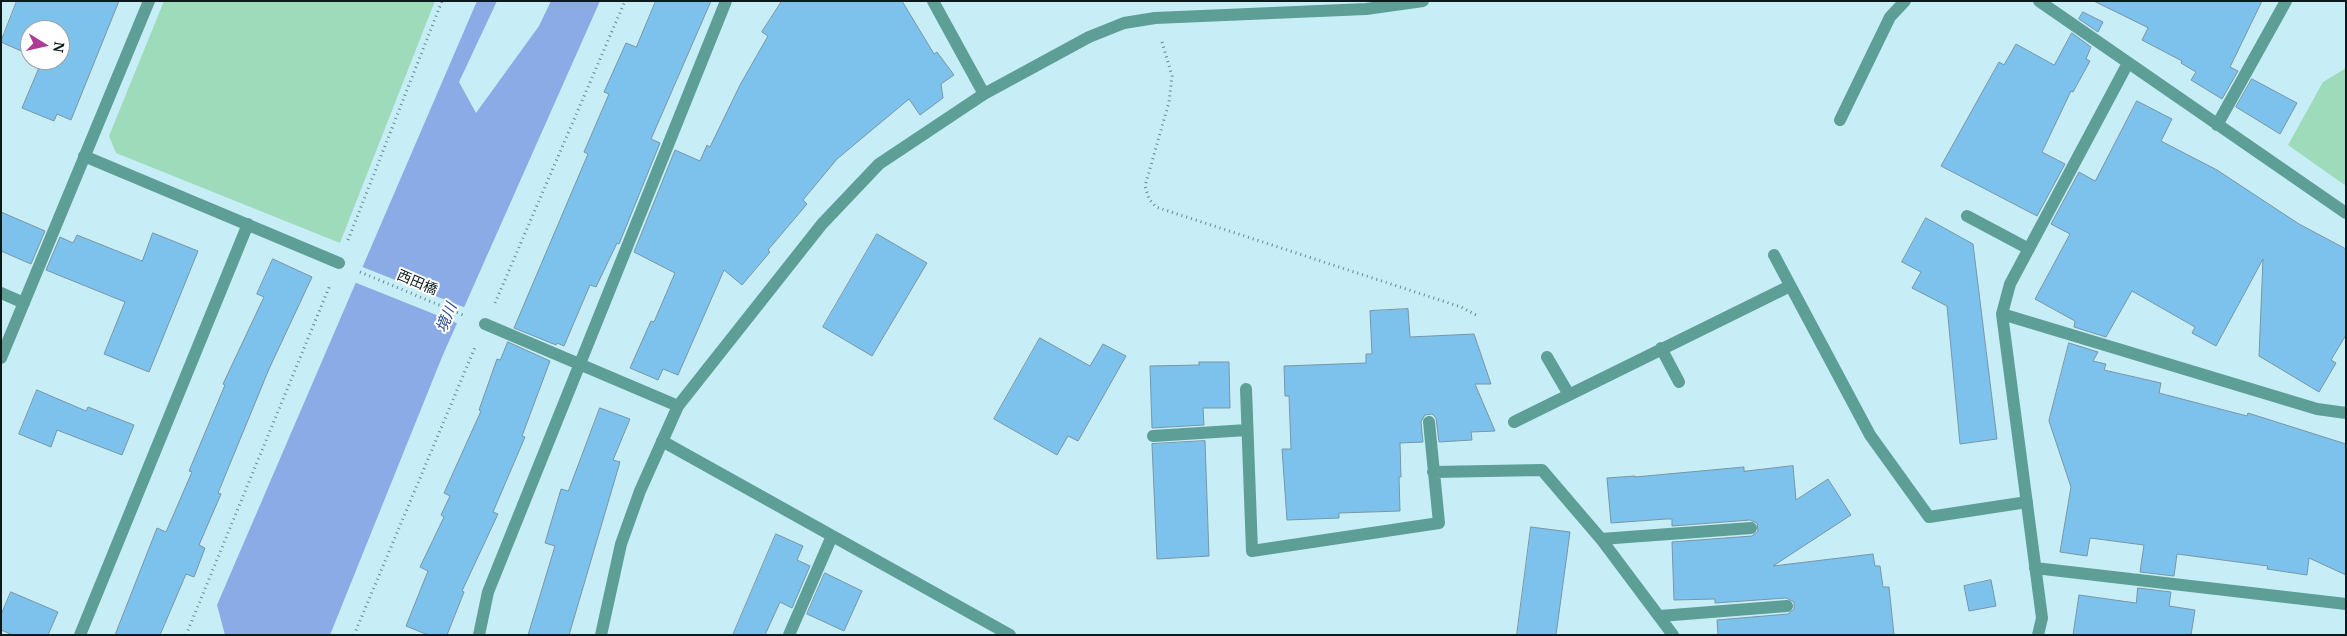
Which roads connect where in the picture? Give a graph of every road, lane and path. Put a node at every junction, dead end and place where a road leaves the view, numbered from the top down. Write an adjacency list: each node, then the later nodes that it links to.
1 (148, 1): 14 (street)
2 (442, 1): 20 (path)
3 (726, 1): 30 (street)
4 (933, 1): 11 (street)
5 (1423, 1): 9 (street)
6 (1906, 1): 12 (street)
7 (2039, 1): 10 (street)
8 (2286, 1): 13 (street)
9 (1155, 18): 11 (street); 25 (path)
10 (2128, 63): 13 (street); 18 (street)
11 (984, 94): 34 (street)
12 (1840, 120)
13 (2217, 125): 15 (street)
14 (84, 156): 17 (street); 23 (street)
15 (2346, 212)
16 (1967, 216): 18 (street)
17 (248, 224): 20 (street); 50 (street)
18 (2029, 249): 24 (street)
19 (1774, 255): 21 (street)
20 (339, 263): 26 (path, 西田橋); 51 (path)
21 (1790, 286): 27 (street); 42 (street)
22 (1, 293): 23 (street)
23 (24, 303): 29 (street)
24 (2002, 314): 35 (street); 42 (street)
25 (1476, 315)
26 (485, 324): 30 (street)
27 (1661, 348): 31 (street); 33 (street)
28 (1547, 357): 33 (street)
29 (1, 358)
30 (580, 364): 34 (street); 52 (street)
31 (1679, 382)
32 (1246, 389): 38 (street)
33 (1568, 393): 37 (street)
34 (678, 406): 40 (street)
35 (2346, 413)
36 (1429, 422): 41 (street)
37 (1514, 422)
38 (1247, 430): 39 (street); 41 (street)
39 (1153, 436)
40 (662, 442): 44 (street); 53 (street)
41 (1433, 472): 45 (street)
42 (2027, 502): 46 (street)
43 (1751, 528): 45 (street)
44 (832, 536): 54 (street); 55 (street)
45 (1601, 540): 49 (street)
46 (2035, 568): 47 (street); 57 (street)
47 (2346, 604)
48 (1787, 606): 49 (street)
49 (1660, 616): 56 (street)
50 (80, 635)
51 (186, 635)
52 (478, 635)
53 (601, 635)
54 (789, 635)
55 (1010, 635)
56 (1673, 635)
57 (2038, 635)

